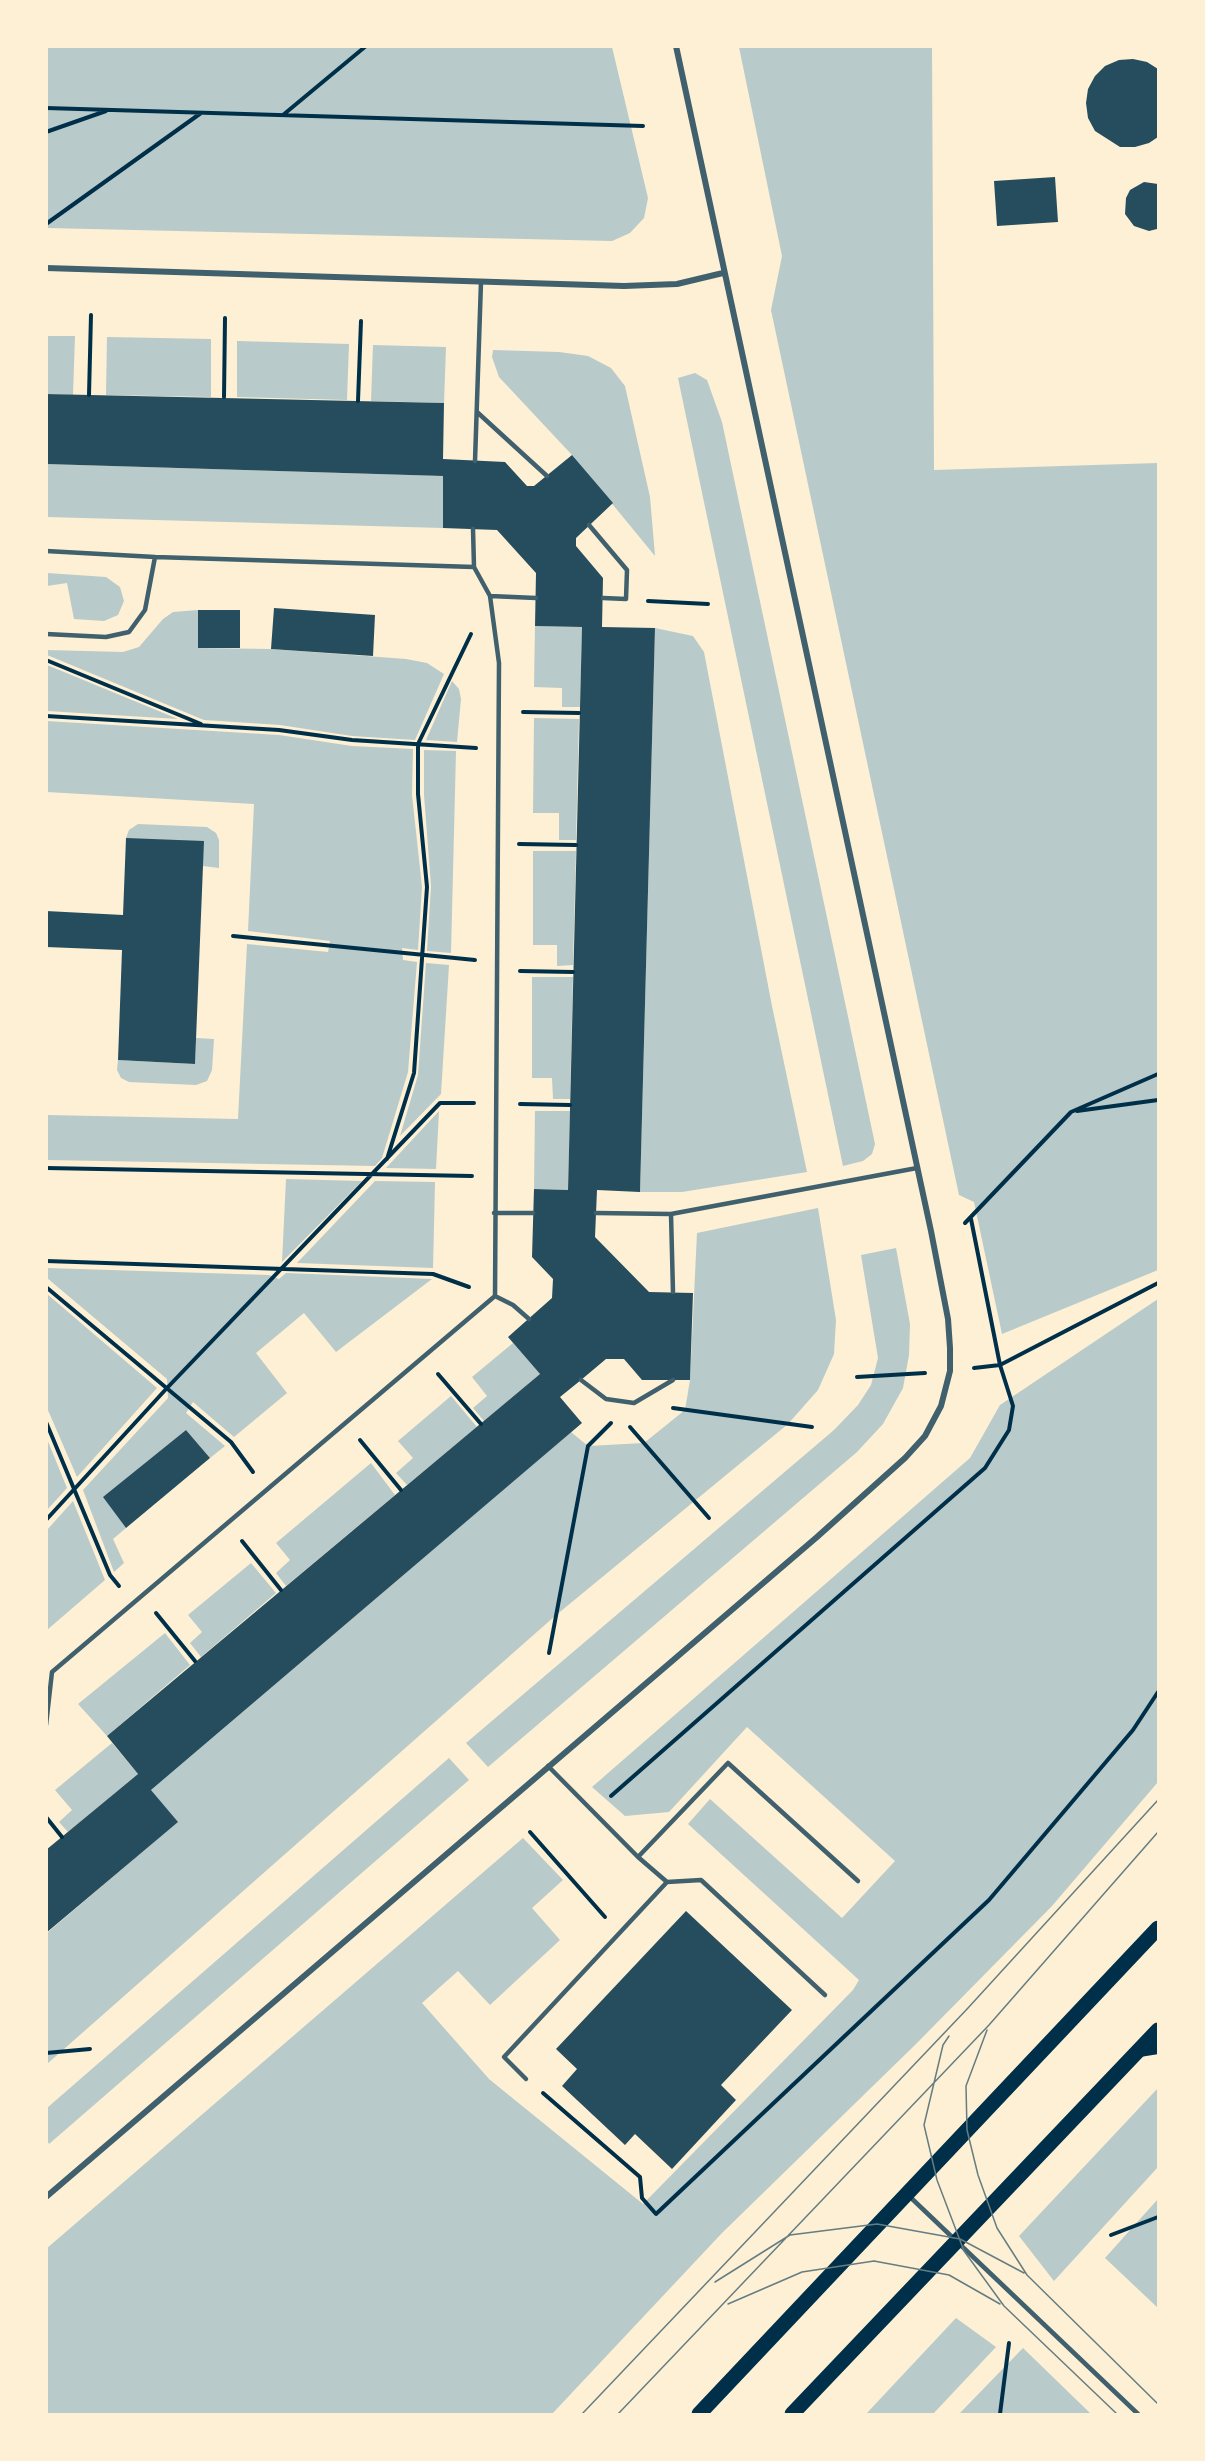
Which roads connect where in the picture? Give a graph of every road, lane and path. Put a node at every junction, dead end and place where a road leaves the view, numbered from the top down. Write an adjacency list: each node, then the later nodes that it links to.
1 (366, 46): 6 (path)
2 (676, 46): 11 (street)
3 (46, 108): 4 (path)
4 (110, 110): 5 (path); 8 (path)
5 (201, 113): 6 (path); 9 (path)
6 (282, 116): 7 (path)
7 (643, 126)
8 (46, 132)
9 (46, 224)
10 (46, 268): 12 (street)
11 (723, 273): 12 (street); 54 (street)
12 (481, 282): 19 (lane)
13 (91, 315): 16 (path)
14 (225, 318): 17 (path)
15 (361, 321): 18 (path)
16 (89, 394)
17 (224, 397)
18 (358, 401)
19 (477, 412): 20 (lane); 21 (lane)
20 (475, 461)
21 (548, 476)
22 (589, 525): 30 (lane)
23 (473, 529): 26 (lane)
24 (46, 551): 25 (lane)
25 (155, 557): 26 (lane); 32 (lane)
26 (474, 567): 27 (lane)
27 (490, 596): 28 (lane); 34 (lane); 38 (path)
28 (536, 598)
29 (603, 598): 30 (lane)
30 (626, 599): 31 (path)
31 (708, 604)
32 (46, 634)
33 (46, 660): 37 (path)
34 (499, 710): 35 (path); 39 (lane)
35 (579, 713)
36 (46, 716): 37 (path)
37 (207, 726): 38 (path)
38 (418, 744): 39 (path); 43 (path)
39 (498, 748): 40 (lane)
40 (498, 843): 41 (path); 44 (lane)
41 (576, 845)
42 (233, 936): 43 (path)
43 (422, 956): 44 (path); 52 (path)
44 (497, 961): 45 (lane)
45 (496, 970): 46 (path); 49 (lane)
46 (573, 972)
47 (1158, 1074): 51 (path)
48 (1158, 1100): 51 (path)
49 (495, 1102): 50 (path); 52 (path); 56 (lane)
50 (570, 1104)
51 (1071, 1112): 61 (path)
52 (387, 1160): 55 (path)
53 (46, 1168): 55 (path)
54 (917, 1168): 60 (lane); 72 (street)
55 (373, 1174): 56 (path); 64 (path)
56 (495, 1176): 57 (lane)
57 (494, 1213): 58 (lane); 68 (lane)
58 (533, 1213)
59 (596, 1213): 60 (lane)
60 (671, 1214): 67 (lane)
61 (971, 1219): 62 (path); 71 (path)
62 (966, 1223)
63 (46, 1261): 64 (path)
64 (283, 1269): 68 (path); 76 (path)
65 (1158, 1284): 71 (path)
66 (46, 1287): 76 (path)
67 (674, 1292)
68 (495, 1296): 69 (lane); 70 (lane)
69 (529, 1319)
70 (424, 1357): 80 (lane); 81 (path)
71 (1000, 1365): 97 (path)
72 (950, 1371): 73 (path); 96 (street)
73 (857, 1377)
74 (581, 1380): 77 (lane)
75 (673, 1380): 77 (lane)
76 (167, 1388): 83 (path); 84 (path)
77 (634, 1403): 78 (path); 82 (path)
78 (619, 1415): 86 (path); 92 (path)
79 (46, 1422): 83 (path)
80 (346, 1422): 84 (lane); 85 (path)
81 (481, 1424)
82 (812, 1427)
83 (76, 1488): 87 (path); 91 (path)
84 (266, 1489): 88 (lane)
85 (401, 1490)
86 (709, 1518)
87 (46, 1520)
88 (227, 1523): 89 (path); 90 (lane)
89 (281, 1590)
90 (141, 1595): 91 (lane); 93 (path)
91 (133, 1602): 95 (lane)
92 (549, 1653)
93 (195, 1661)
94 (1158, 1692): 112 (path)
95 (46, 1725)
96 (548, 1766): 97 (lane); 114 (street)
97 (593, 1812): 101 (lane)
98 (46, 1817): 100 (path)
99 (530, 1832): 105 (path)
100 (62, 1837)
101 (638, 1857): 102 (lane); 103 (lane)
102 (858, 1881)
103 (667, 1882): 105 (lane); 106 (lane)
104 (1158, 1928): 113 (main road)
105 (619, 1933): 112 (lane)
106 (825, 1995)
107 (1158, 2030): 110 (main road)
108 (1158, 2048): 110 (main road)
109 (90, 2049): 111 (path)
110 (1139, 2051): 117 (main road)
111 (46, 2053)
112 (526, 2079)
113 (906, 2193): 117 (lane); 119 (main road)
114 (47, 2195)
115 (1158, 2217): 116 (path)
116 (1111, 2235)
117 (958, 2241): 120 (main road); 122 (lane)
118 (1009, 2343): 121 (path)
119 (699, 2415)
120 (792, 2415)
121 (1000, 2415)
122 (1138, 2415)

